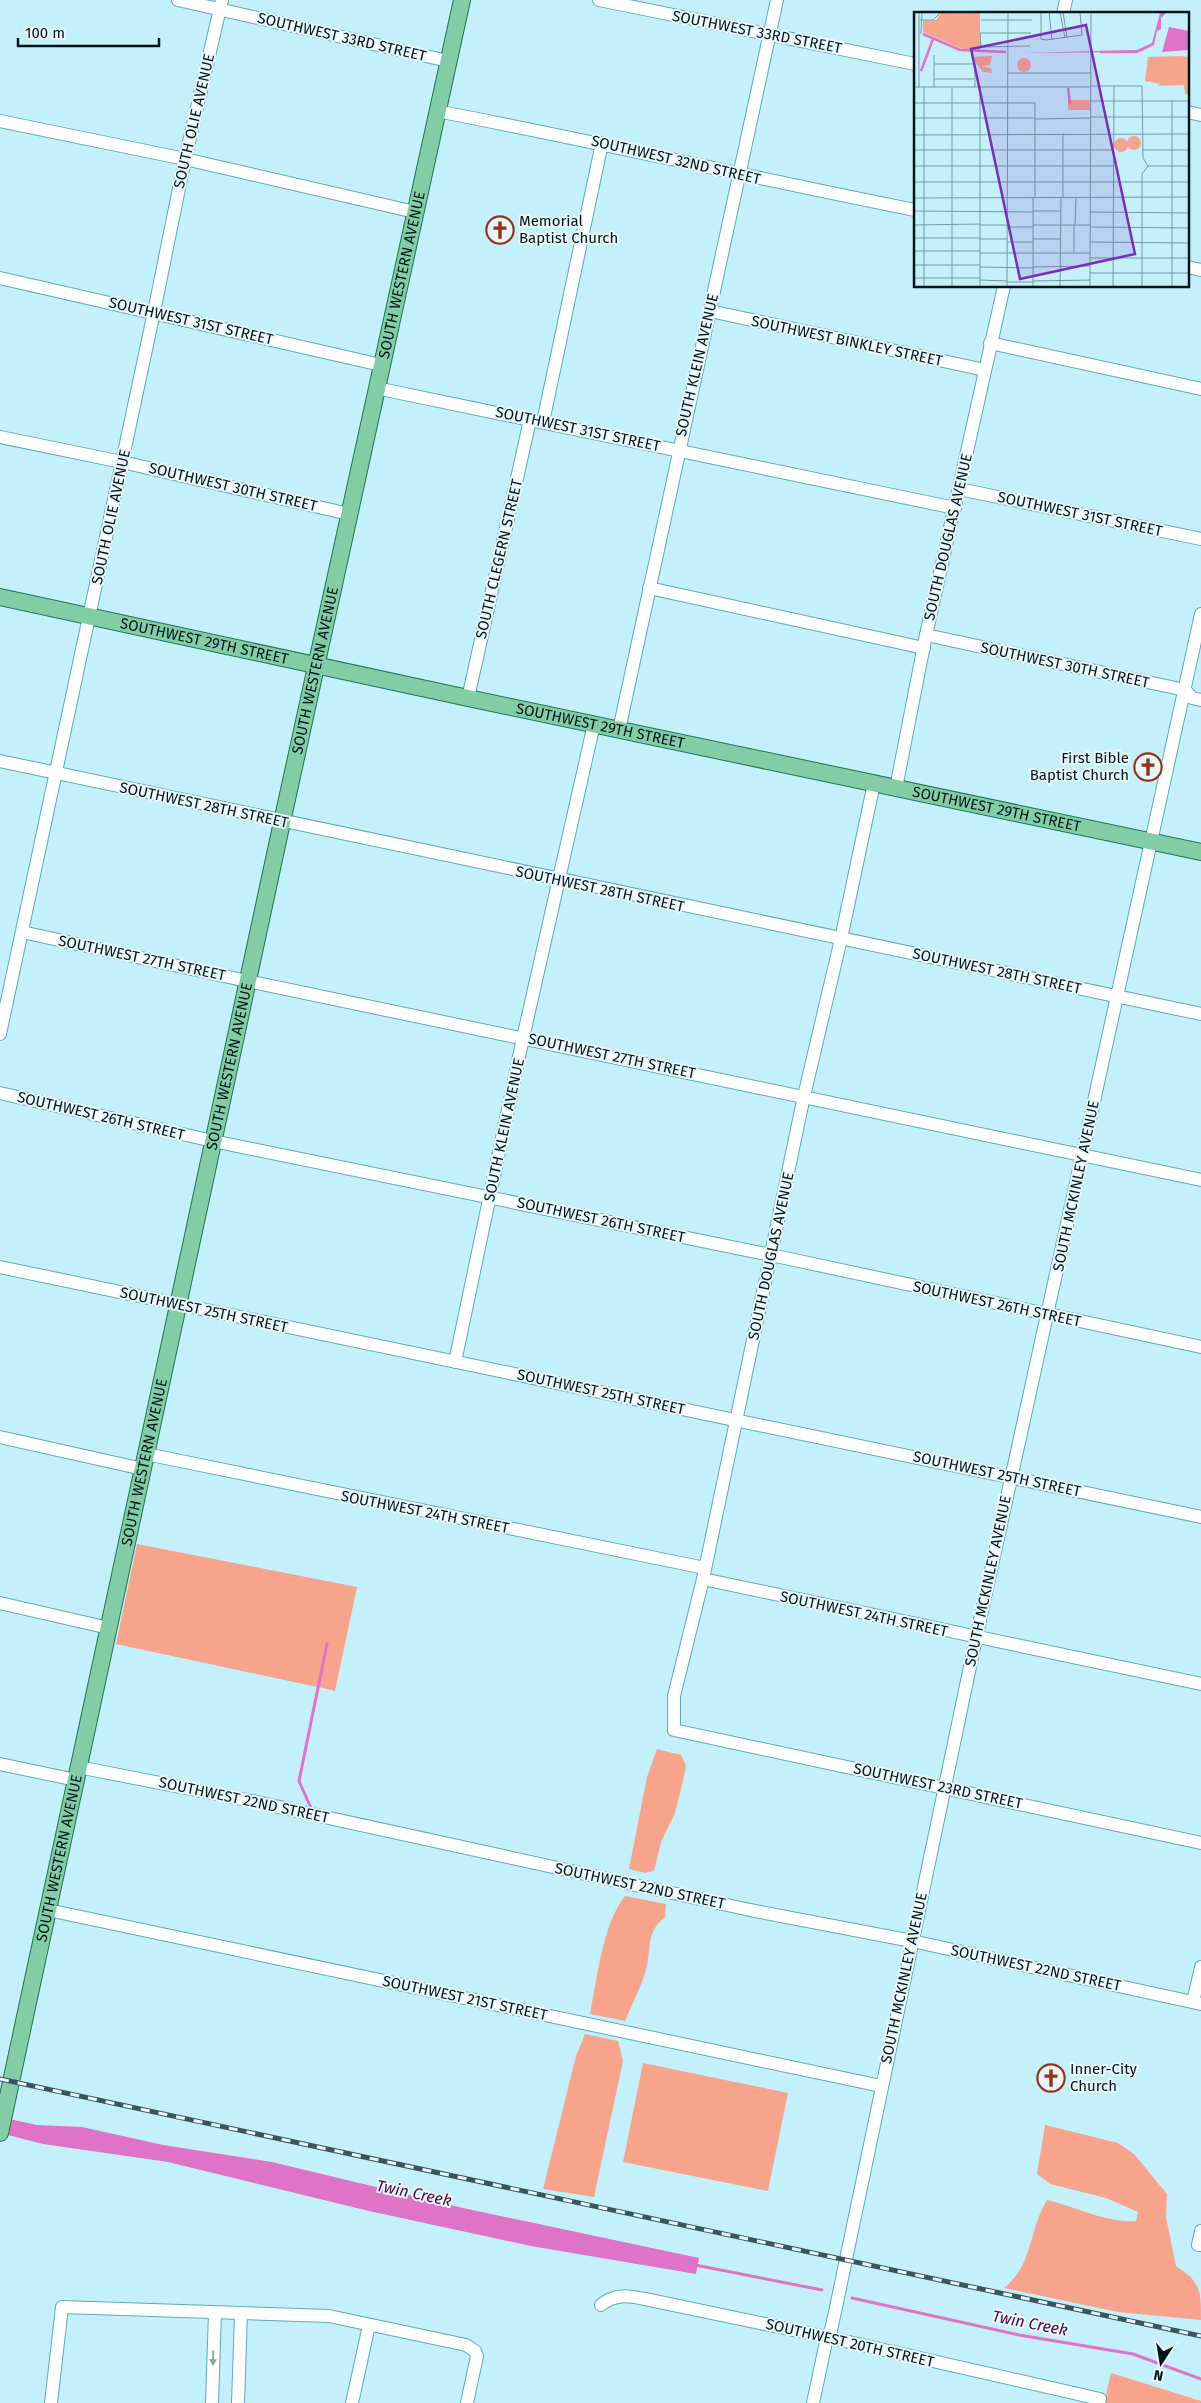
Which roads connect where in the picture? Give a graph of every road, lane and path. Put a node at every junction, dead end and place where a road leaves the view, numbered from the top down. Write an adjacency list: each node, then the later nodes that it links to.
1 (178, 0): 5 (street, SOUTHWEST 33RD STREET)
2 (462, 0): 7 (main road, SOUTH WESTERN AVENUE)
3 (599, 0): 6 (street, SOUTHWEST 33RD STREET)
4 (777, 0): 6 (street, SOUTH KLEIN AVENUE)
5 (221, 4): 7 (street, SOUTHWEST 33RD STREET); 14 (street, SOUTH OLIE AVENUE)
6 (769, 33): 8 (street, SOUTHWEST 33RD STREET); 15 (street, SOUTH KLEIN AVENUE)
7 (448, 61): 9 (main road, SOUTH WESTERN AVENUE)
8 (914, 64)
9 (437, 111): 13 (street, SOUTHWEST 32ND STREET); 17 (main road, SOUTH WESTERN AVENUE)
10 (1188, 112): 11 (street)
11 (1201, 115)
12 (0, 121): 14 (street)
13 (602, 143): 15 (street, SOUTHWEST 32ND STREET); 30 (street)
14 (184, 159): 17 (street); 23 (street, SOUTH OLIE AVENUE)
15 (739, 174): 16 (street, SOUTHWEST 32ND STREET); 22 (street, SOUTH KLEIN AVENUE)
16 (914, 210)
17 (415, 212): 25 (main road, SOUTH WESTERN AVENUE)
18 (1188, 267): 19 (street)
19 (1201, 270)
20 (0, 278): 23 (street, SOUTHWEST 31ST STREET)
21 (1004, 288): 24 (street, SOUTH DOUGLAS AVENUE)
22 (710, 311): 26 (street, SOUTHWEST BINKLEY STREET); 32 (street, SOUTH KLEIN AVENUE)
23 (154, 312): 25 (street, SOUTHWEST 31ST STREET); 33 (street, SOUTH OLIE AVENUE)
24 (990, 343): 26 (street, SOUTH DOUGLAS AVENUE); 28 (street)
25 (381, 365): 27 (main road, SOUTH WESTERN AVENUE)
26 (985, 370): 34 (street, SOUTH DOUGLAS AVENUE)
27 (376, 388): 29 (street, SOUTHWEST 31ST STREET); 36 (main road, SOUTH WESTERN AVENUE)
28 (1201, 389)
29 (530, 420): 30 (street, SOUTHWEST 31ST STREET); 45 (street, SOUTH CLEGERN STREET)
30 (543, 422): 32 (street, SOUTHWEST 31ST STREET)
31 (0, 437): 33 (street, SOUTHWEST 30TH STREET)
32 (678, 450): 35 (street, SOUTHWEST 31ST STREET); 38 (street, SOUTH KLEIN AVENUE)
33 (122, 462): 36 (street, SOUTHWEST 30TH STREET); 41 (street, SOUTH OLIE AVENUE)
34 (959, 489): 35 (street, SOUTH DOUGLAS AVENUE); 37 (street, SOUTHWEST 31ST STREET)
35 (956, 508): 42 (street, SOUTH DOUGLAS AVENUE)
36 (349, 514): 43 (main road, SOUTH WESTERN AVENUE)
37 (1201, 539)
38 (649, 588): 42 (street, SOUTHWEST 30TH STREET); 48 (street, SOUTH KLEIN AVENUE)
39 (0, 597): 41 (main road, SOUTHWEST 29TH STREET)
40 (1201, 614): 44 (street, SOUTH MCKINLEY AVENUE)
41 (90, 617): 43 (main road, SOUTHWEST 29TH STREET); 50 (street, SOUTH OLIE AVENUE)
42 (925, 642): 44 (street, SOUTHWEST 30TH STREET); 52 (street, SOUTH DOUGLAS AVENUE)
43 (316, 666): 45 (main road, SOUTHWEST 29TH STREET); 53 (main road, SOUTH WESTERN AVENUE)
44 (1185, 690): 46 (street, SOUTHWEST 30TH STREET); 54 (street, SOUTH MCKINLEY AVENUE)
45 (468, 698): 47 (main road, SOUTHWEST 29TH STREET)
46 (1201, 700)
47 (594, 724): 48 (main road, SOUTHWEST 29TH STREET); 56 (street, SOUTH KLEIN AVENUE)
48 (619, 730): 51 (main road, SOUTHWEST 29TH STREET)
49 (0, 761): 50 (street, SOUTHWEST 28TH STREET)
50 (56, 774): 53 (street, SOUTHWEST 28TH STREET); 57 (street, SOUTH OLIE AVENUE)
51 (874, 783): 52 (main road, SOUTHWEST 29TH STREET); 58 (street, SOUTH DOUGLAS AVENUE)
52 (896, 788): 54 (main road, SOUTHWEST 29TH STREET)
53 (282, 822): 56 (street, SOUTHWEST 28TH STREET); 59 (main road, SOUTH WESTERN AVENUE)
54 (1152, 842): 55 (main road, SOUTHWEST 29TH STREET); 60 (street, SOUTH MCKINLEY AVENUE)
55 (1201, 852)
56 (560, 880): 58 (street, SOUTHWEST 28TH STREET); 63 (street, SOUTH KLEIN AVENUE)
57 (22, 932): 59 (street, SOUTHWEST 27TH STREET); 62 (street, SOUTH OLIE AVENUE)
58 (841, 939): 60 (street, SOUTHWEST 28TH STREET); 65 (street, SOUTH DOUGLAS AVENUE)
59 (247, 981): 63 (street, SOUTHWEST 27TH STREET); 66 (main road, SOUTH WESTERN AVENUE)
60 (1116, 996): 61 (street, SOUTHWEST 28TH STREET); 67 (street, SOUTH MCKINLEY AVENUE)
61 (1201, 1014)
62 (0, 1034)
63 (523, 1038): 65 (street, SOUTHWEST 27TH STREET); 69 (street, SOUTH KLEIN AVENUE)
64 (0, 1093): 66 (street, SOUTHWEST 26TH STREET)
65 (804, 1096): 67 (street, SOUTHWEST 27TH STREET); 70 (street, SOUTH DOUGLAS AVENUE)
66 (213, 1140): 69 (street, SOUTHWEST 26TH STREET); 72 (main road, SOUTH WESTERN AVENUE)
67 (1082, 1155): 68 (street, SOUTHWEST 27TH STREET); 73 (street, SOUTH MCKINLEY AVENUE)
68 (1201, 1180)
69 (490, 1197): 70 (street, SOUTHWEST 26TH STREET); 75 (street, SOUTH KLEIN AVENUE)
70 (771, 1255): 73 (street, SOUTHWEST 26TH STREET); 76 (street, SOUTH DOUGLAS AVENUE)
71 (0, 1267): 72 (street, SOUTHWEST 25TH STREET)
72 (178, 1305): 75 (street, SOUTHWEST 25TH STREET); 78 (main road, SOUTH WESTERN AVENUE)
73 (1048, 1315): 74 (street, SOUTHWEST 26TH STREET); 79 (street, SOUTH MCKINLEY AVENUE)
74 (1201, 1347)
75 (455, 1362): 76 (street, SOUTHWEST 25TH STREET)
76 (737, 1420): 79 (street, SOUTHWEST 25TH STREET); 81 (street, SOUTH DOUGLAS AVENUE)
77 (0, 1437): 78 (street, SOUTHWEST 24TH STREET)
78 (145, 1461): 81 (street, SOUTHWEST 24TH STREET); 83 (main road, SOUTH WESTERN AVENUE)
79 (1011, 1477): 80 (street, SOUTHWEST 25TH STREET); 84 (street, SOUTH MCKINLEY AVENUE)
80 (1201, 1517)
81 (704, 1573): 84 (street, SOUTHWEST 24TH STREET); 86 (street, SOUTH DOUGLAS AVENUE)
82 (0, 1603): 83 (street)
83 (109, 1628): 88 (main road, SOUTH WESTERN AVENUE)
84 (976, 1638): 85 (street, SOUTHWEST 24TH STREET); 89 (street, SOUTH MCKINLEY AVENUE)
85 (1201, 1684)
86 (674, 1730): 89 (street, SOUTHWEST 23RD STREET)
87 (0, 1764): 88 (street, SOUTHWEST 22ND STREET)
88 (77, 1774): 91 (main road, SOUTH WESTERN AVENUE); 92 (street, SOUTHWEST 22ND STREET)
89 (945, 1787): 90 (street, SOUTHWEST 23RD STREET); 92 (street, SOUTH MCKINLEY AVENUE)
90 (1201, 1842)
91 (48, 1910): 95 (street, SOUTHWEST 21ST STREET); 96 (main road, SOUTH WESTERN AVENUE)
92 (912, 1941): 94 (street, SOUTHWEST 22ND STREET); 95 (street, SOUTH MCKINLEY AVENUE)
93 (1201, 1967): 94 (street)
94 (1197, 2003)
95 (882, 2086): 103 (street, SOUTH MCKINLEY AVENUE)
96 (0, 2133)
97 (1201, 2231): 98 (street)
98 (1199, 2245)
99 (601, 2305): 103 (street, SOUTHWEST 20TH STREET)
100 (215, 2312): 101 (street); 105 (street); 106 (street, one-way to 106)
101 (241, 2313): 102 (street); 107 (street)
102 (369, 2325): 108 (street); 109 (street)
103 (827, 2337): 104 (street, SOUTHWEST 20TH STREET); 110 (street, SOUTH MCKINLEY AVENUE)
104 (1100, 2401)
105 (51, 2403)
106 (212, 2403)
107 (238, 2403)
108 (352, 2403)
109 (467, 2403)
110 (813, 2403)

